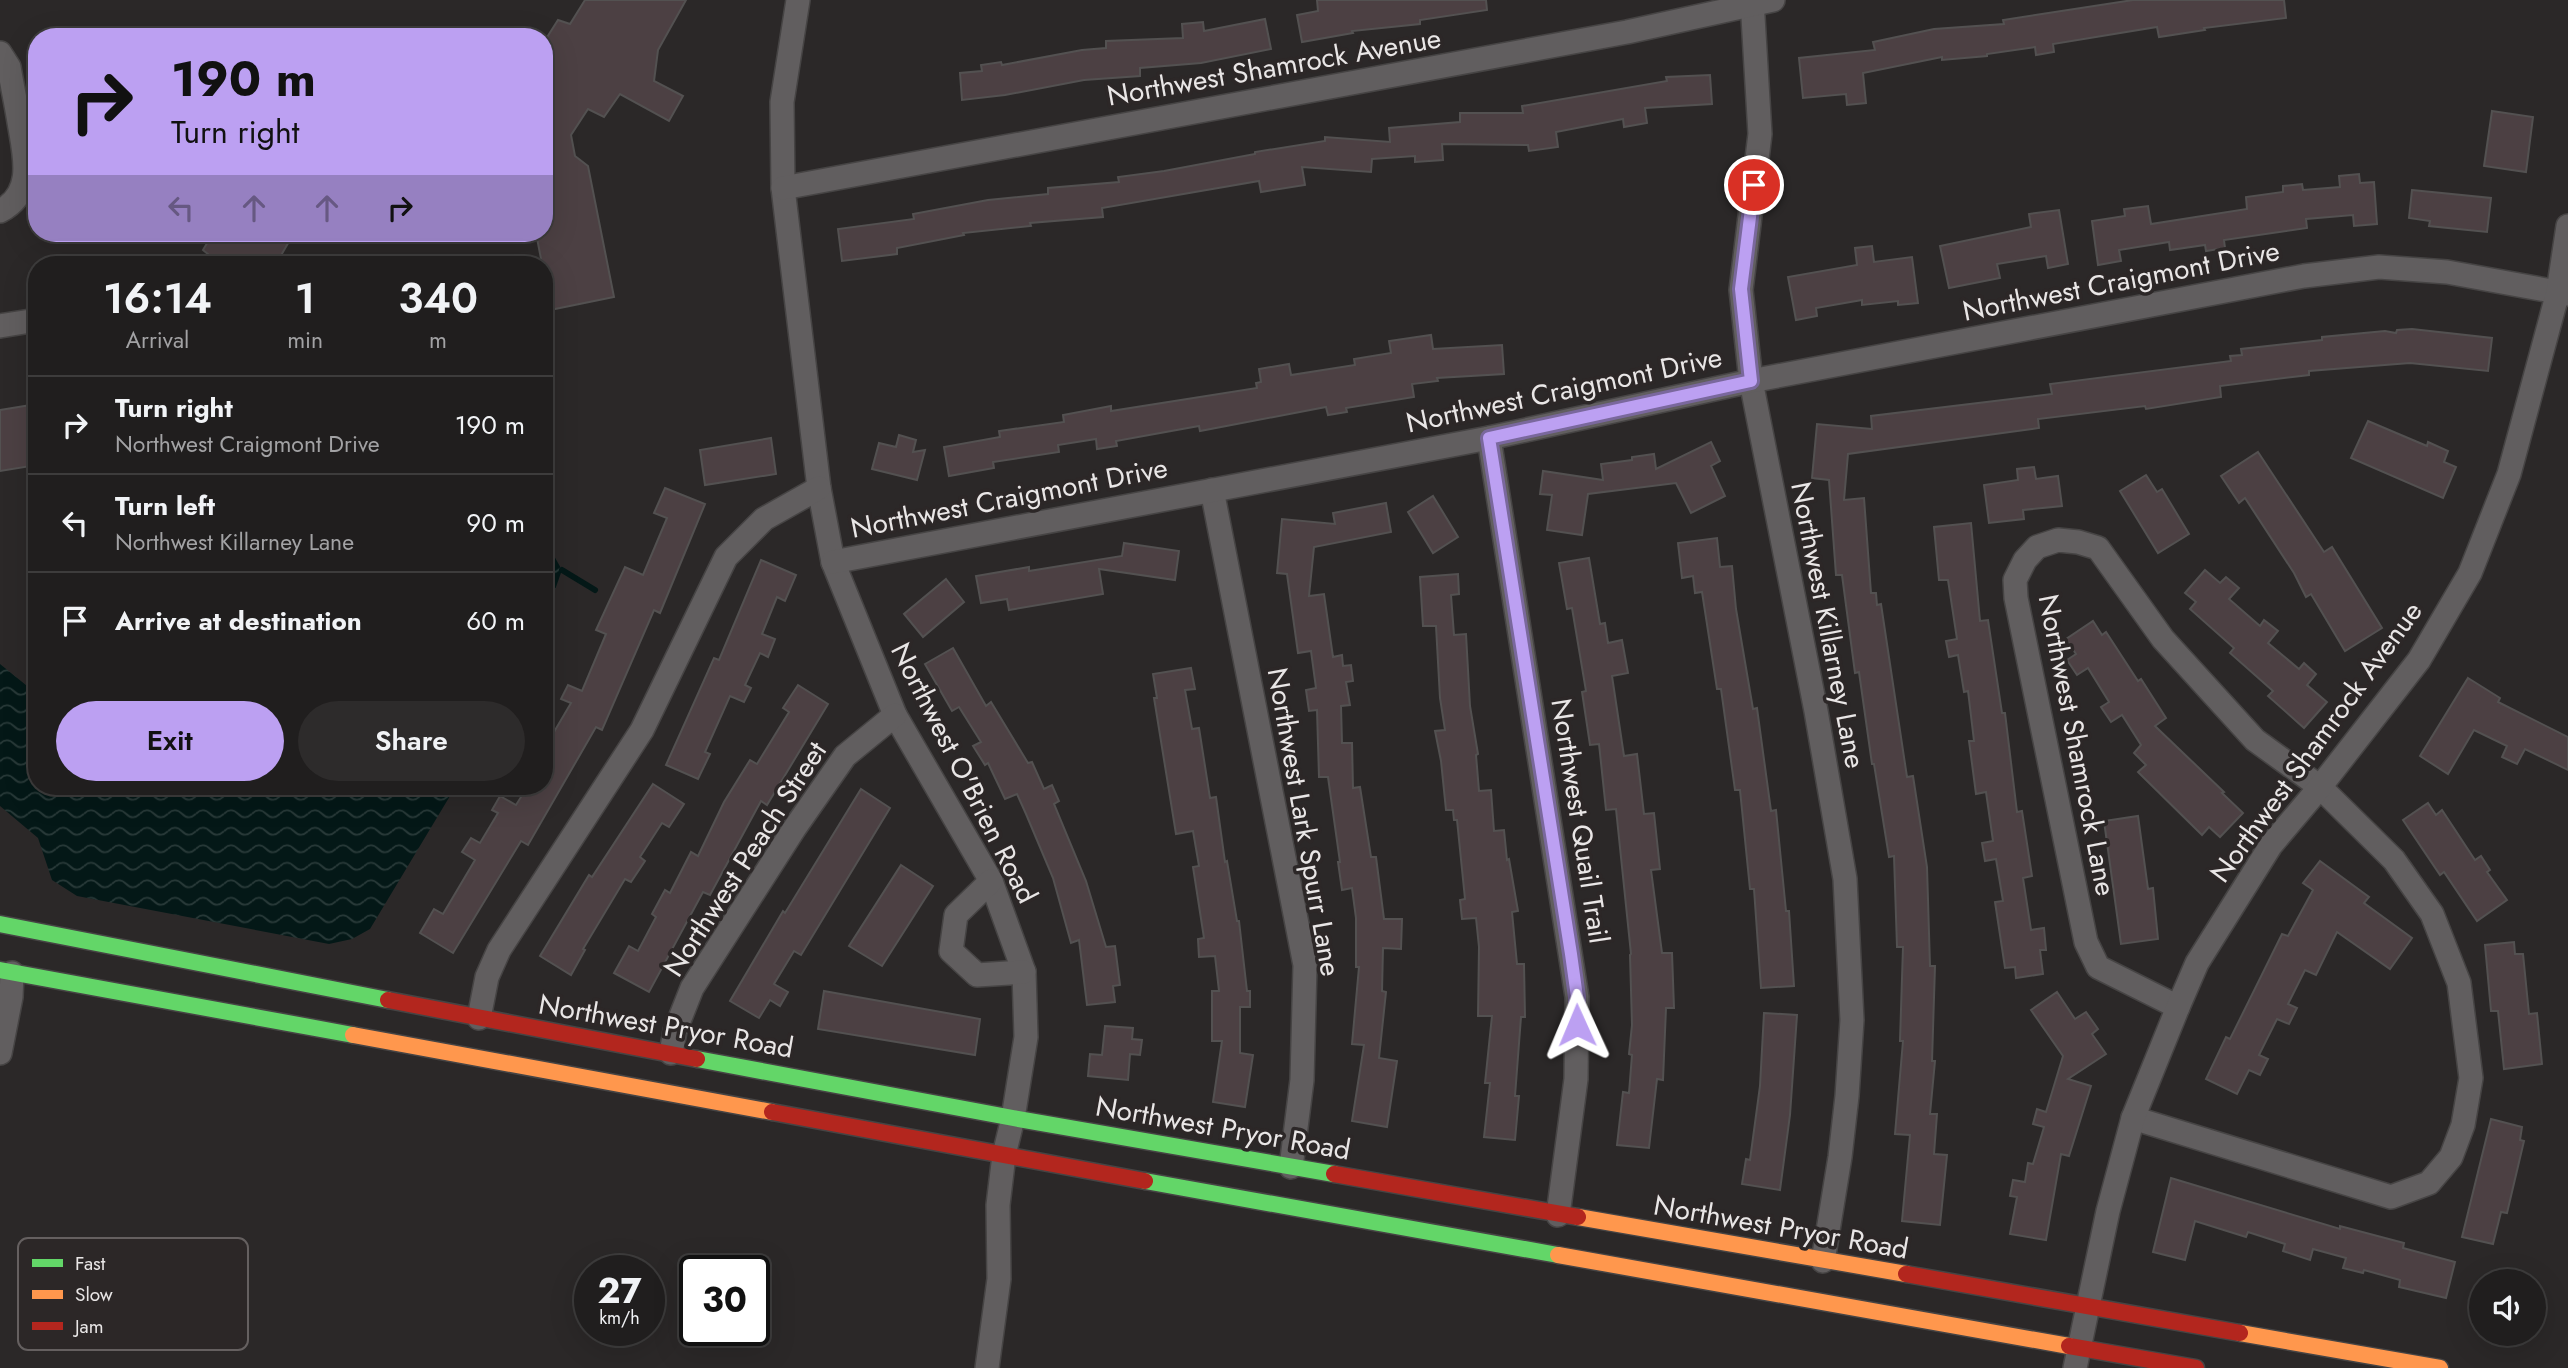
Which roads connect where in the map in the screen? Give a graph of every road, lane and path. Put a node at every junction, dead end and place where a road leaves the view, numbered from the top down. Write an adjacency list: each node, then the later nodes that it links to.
1 (798, 0): 4 (street, Northwest O'Brien Road)
2 (1759, 1): 4 (street, Northwest Shamrock Avenue); 10 (street, Northwest Killarney Lane)
3 (0, 53): 5 (street)
4 (783, 188): 12 (street, Northwest O'Brien Road)
5 (0, 211)
6 (2568, 226): 7 (street, Northwest Shamrock Avenue)
7 (2563, 293): 10 (street, Northwest Craigmont Drive); 16 (street, Northwest Shamrock Avenue)
8 (28, 321): 9 (street)
9 (0, 326)
10 (1751, 381): 11 (street, Northwest Craigmont Drive); 30 (street, Northwest Killarney Lane)
11 (1489, 438): 13 (street, Northwest Craigmont Drive); 29 (street, Northwest Quail Trail)
12 (819, 488): 14 (street, Northwest O'Brien Road); 22 (street)
13 (1212, 490): 14 (street, Northwest Craigmont Drive); 28 (street, Northwest Lark Spurr Lane)
14 (833, 562): 15 (street, Northwest O'Brien Road)
15 (895, 715): 17 (street, Northwest O'Brien Road); 23 (street, Northwest Peach Street)
16 (2320, 787): 21 (street, Northwest Shamrock Avenue); 21 (street, Northwest Shamrock Lane); 26 (street, Northwest Shamrock Lane)
17 (991, 881): 20 (street, Northwest O'Brien Road); 20 (street)
18 (0, 924): 22 (main road, Northwest Pryor Road)
19 (6, 972): 24 (street); 27 (main road)
20 (1024, 972): 25 (street, Northwest O'Brien Road)
21 (2178, 1007): 26 (street, Northwest Shamrock Avenue)
22 (479, 1018): 23 (main road, Northwest Pryor Road)
23 (671, 1053): 25 (main road, Northwest Pryor Road)
24 (0, 1054)
25 (1013, 1118): 27 (street, Northwest O'Brien Road); 28 (main road, Northwest Pryor Road)
26 (2133, 1118): 31 (street, Northwest Shamrock Avenue)
27 (1004, 1155): 32 (main road); 33 (street, Northwest O'Brien Road)
28 (1291, 1167): 29 (main road, Northwest Pryor Road)
29 (1558, 1215): 30 (main road, Northwest Pryor Road)
30 (1823, 1261): 31 (main road, Northwest Pryor Road)
31 (2090, 1307): 32 (street, Northwest Shamrock Avenue); 35 (main road, Northwest Pryor Road)
32 (2077, 1358): 34 (main road)
33 (987, 1368)
34 (2196, 1368)
35 (2440, 1368)

